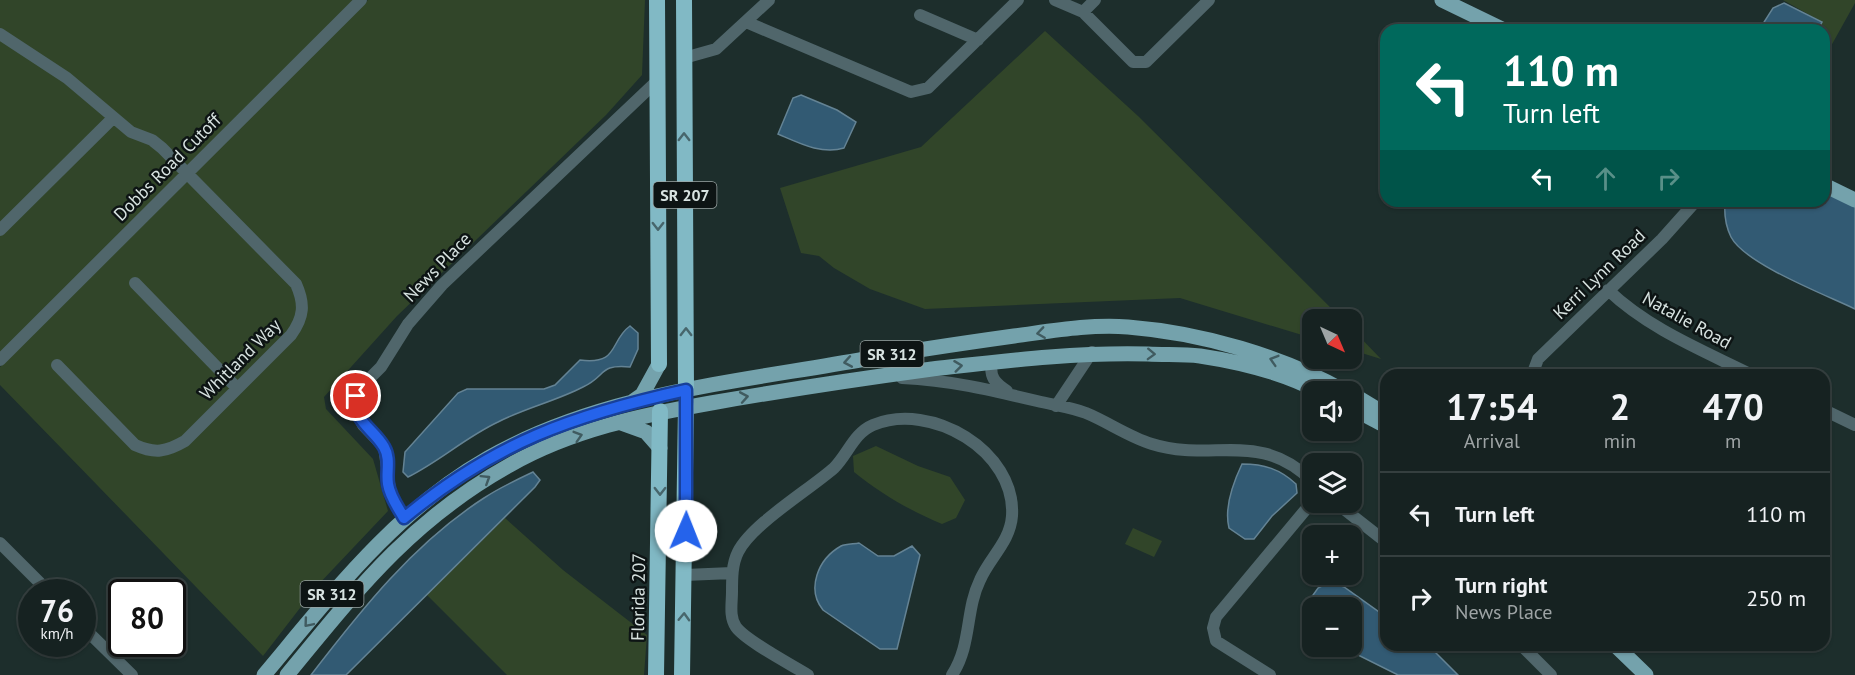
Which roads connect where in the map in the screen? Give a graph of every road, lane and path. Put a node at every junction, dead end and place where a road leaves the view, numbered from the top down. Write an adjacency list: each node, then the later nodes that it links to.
1 (361, 0): 19 (street, Dobbs Road Cutoff)
2 (657, 0): 17 (highway, SR 207)
3 (684, 0): 16 (highway, SR 207)
4 (769, 0): 12 (street)
5 (1018, 0): 15 (street)
6 (1055, 0): 10 (street)
7 (1095, 0): 10 (street)
8 (1209, 0): 10 (street)
9 (1442, 0): 13 (main road)
10 (1083, 12)
11 (920, 15): 15 (street)
12 (746, 22): 15 (street); 16 (street)
13 (1492, 24)
14 (0, 34): 18 (street, Whitland Way)
15 (978, 40)
16 (684, 58): 39 (highway, SR 207, one-way to 16)
17 (657, 81): 30 (highway, SR 207, one-way to 30); 54 (street, News Place)
18 (113, 118): 19 (street, Whitland Way); 23 (street)
19 (186, 175): 28 (street, Dobbs Road Cutoff); 37 (street, Whitland Way)
20 (1830, 188): 21 (main road)
21 (1855, 200)
22 (1691, 207): 25 (street, Kerri Lynn Road)
23 (0, 230)
24 (135, 283): 37 (street)
25 (1608, 290): 32 (street, Kerri Lynn Road); 33 (street, Natalie Road)
26 (1099, 327): 27 (main road); 35 (main road, SR 312, one-way to 26); 39 (main road, SR 312, one-way to 39)
27 (1092, 352): 29 (main road, SR 312); 36 (main road, SR 312, one-way to 36); 43 (street)
28 (0, 360)
29 (992, 362): 34 (main road, SR 312, one-way to 29); 38 (street)
30 (659, 364): 41 (main road); 42 (main road, SR 207)
31 (57, 365): 37 (street, Whitland Way)
32 (1534, 369)
33 (1740, 369)
34 (876, 376): 38 (street); 39 (main road, SR 312, one-way to 34)
35 (1326, 381)
36 (1302, 382)
37 (237, 388)
38 (1013, 395): 43 (street)
39 (686, 398): 42 (main road, SR 312); 58 (highway, SR 207)
40 (1362, 400): 44 (main road)
41 (631, 403): 42 (main road, SR 312); 54 (main road, SR 312)
42 (660, 404): 47 (main road, SR 312); 50 (highway, Florida 207 / SR 207)
43 (1056, 406): 51 (street)
44 (1380, 411)
45 (1362, 413): 48 (main road)
46 (1830, 413): 49 (street)
47 (621, 423): 50 (main road); 60 (main road, SR 312, one-way to 47)
48 (1380, 423)
49 (1855, 425)
50 (660, 448): 67 (highway, Florida 207 / SR 207, one-way to 67)
51 (1302, 473)
52 (1302, 513): 71 (street)
53 (1349, 513): 55 (street)
54 (404, 518): 60 (main road); 65 (main road, SR 312, one-way to 65)
55 (1380, 537)
56 (0, 543): 59 (street)
57 (732, 573): 58 (street); 69 (street); 70 (street)
58 (686, 575): 68 (highway, SR 207, one-way to 58)
59 (36, 579)
60 (365, 582): 66 (main road, SR 312)
61 (96, 640): 64 (street)
62 (1527, 651): 72 (street)
63 (1621, 651): 73 (main road)
64 (132, 675)
65 (264, 675)
66 (287, 675)
67 (656, 675)
68 (682, 675)
69 (808, 675)
70 (952, 675)
71 (1270, 675)
72 (1551, 675)
73 (1646, 675)

